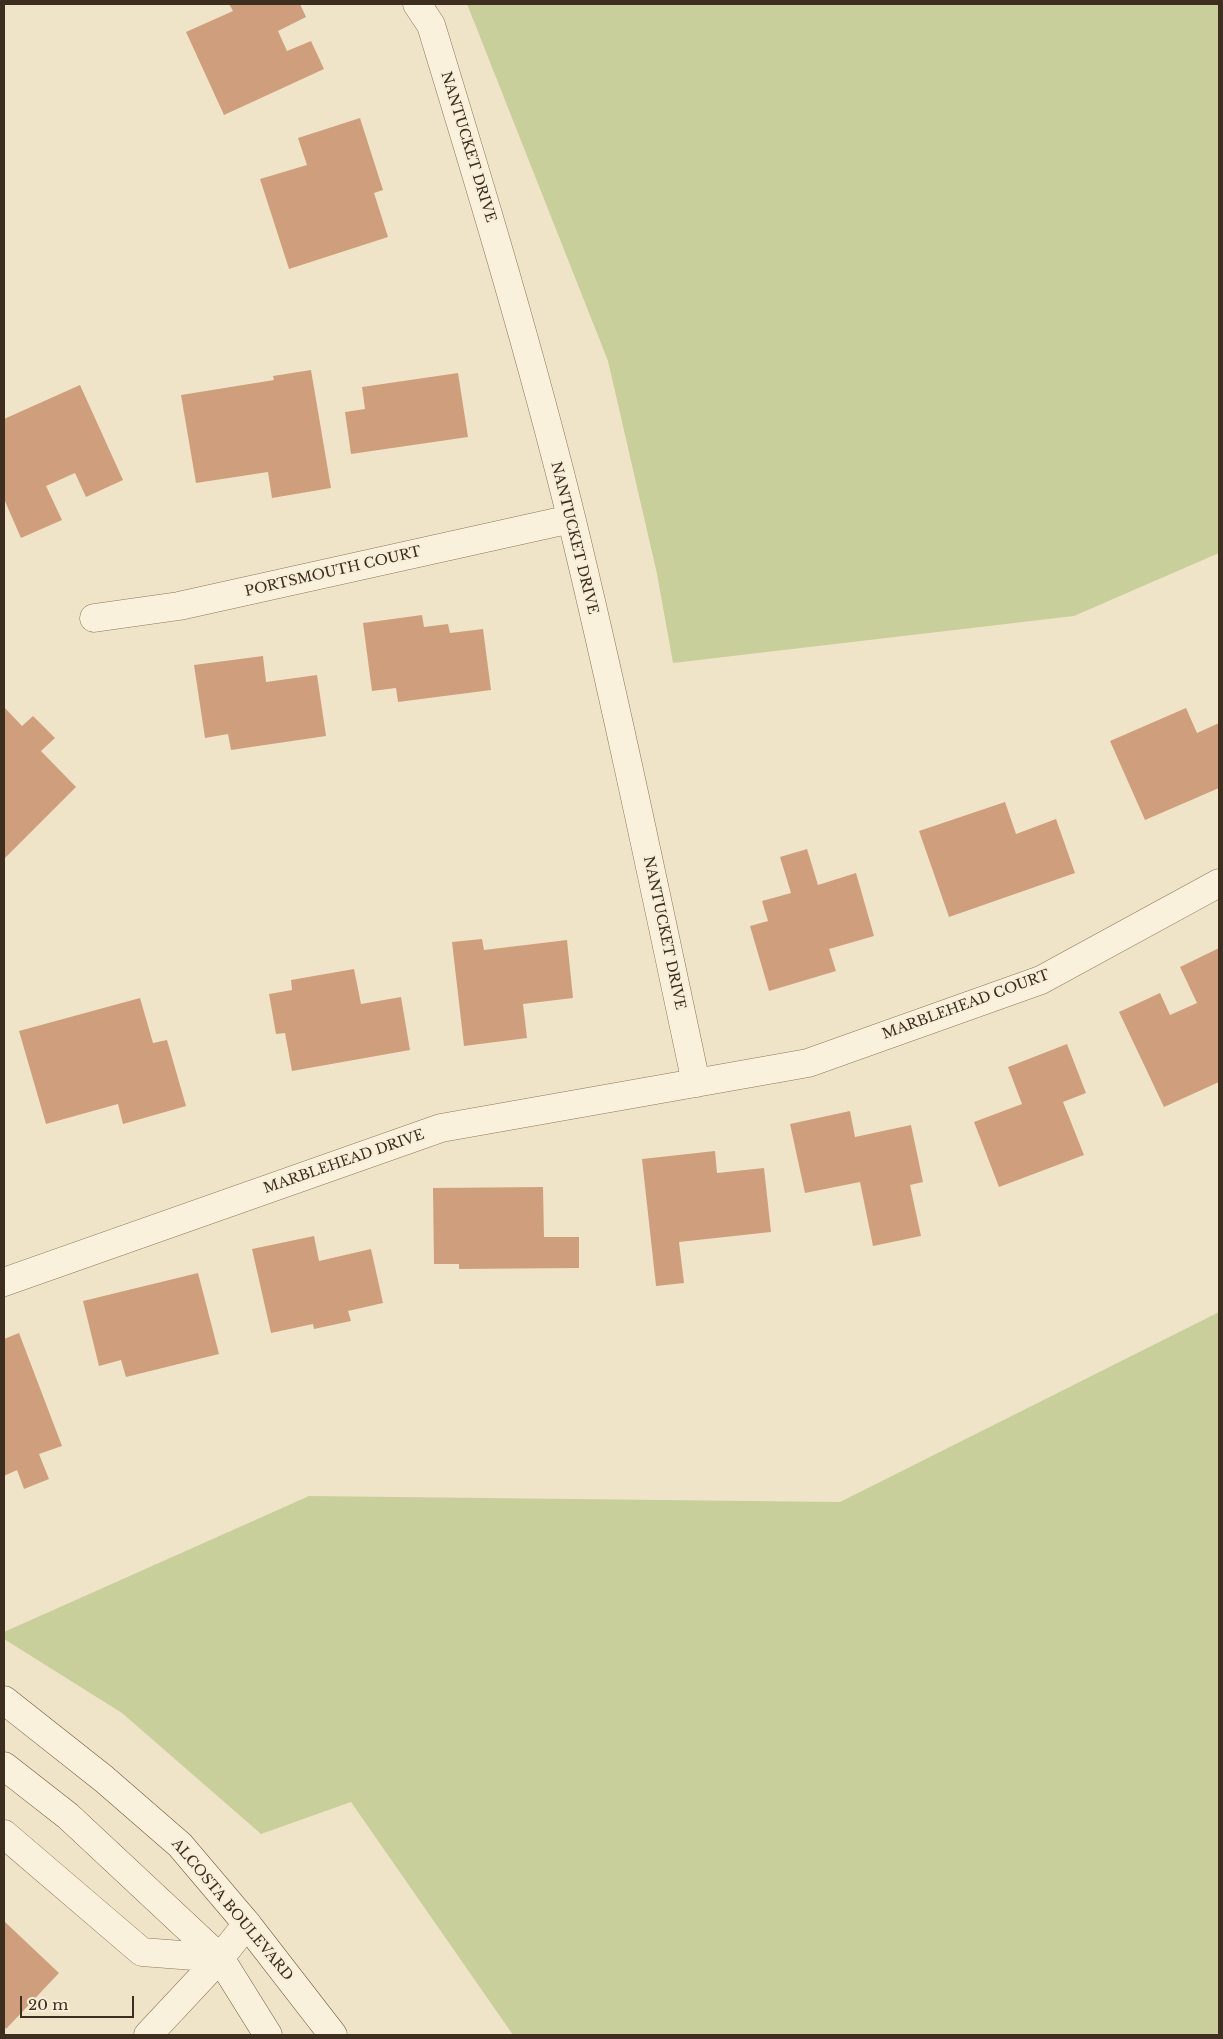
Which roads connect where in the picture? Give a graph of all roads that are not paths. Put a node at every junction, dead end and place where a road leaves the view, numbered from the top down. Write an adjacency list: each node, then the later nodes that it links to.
1 (417, 4): 2 (street, NANTUCKET DRIVE)
2 (571, 519): 3 (street, PORTSMOUTH COURT); 5 (street, NANTUCKET DRIVE)
3 (94, 618)
4 (1219, 883): 5 (street, MARBLEHEAD COURT)
5 (696, 1083): 6 (street, MARBLEHEAD DRIVE)
6 (4, 1282)
7 (4, 1700): 10 (street, ALCOSTA BOULEVARD)
8 (4, 1766): 11 (street)
9 (4, 1834): 11 (street)
10 (247, 1924): 11 (street); 14 (street, ALCOSTA BOULEVARD)
11 (220, 1958): 12 (street); 13 (street)
12 (148, 2035)
13 (268, 2035)
14 (333, 2035)

